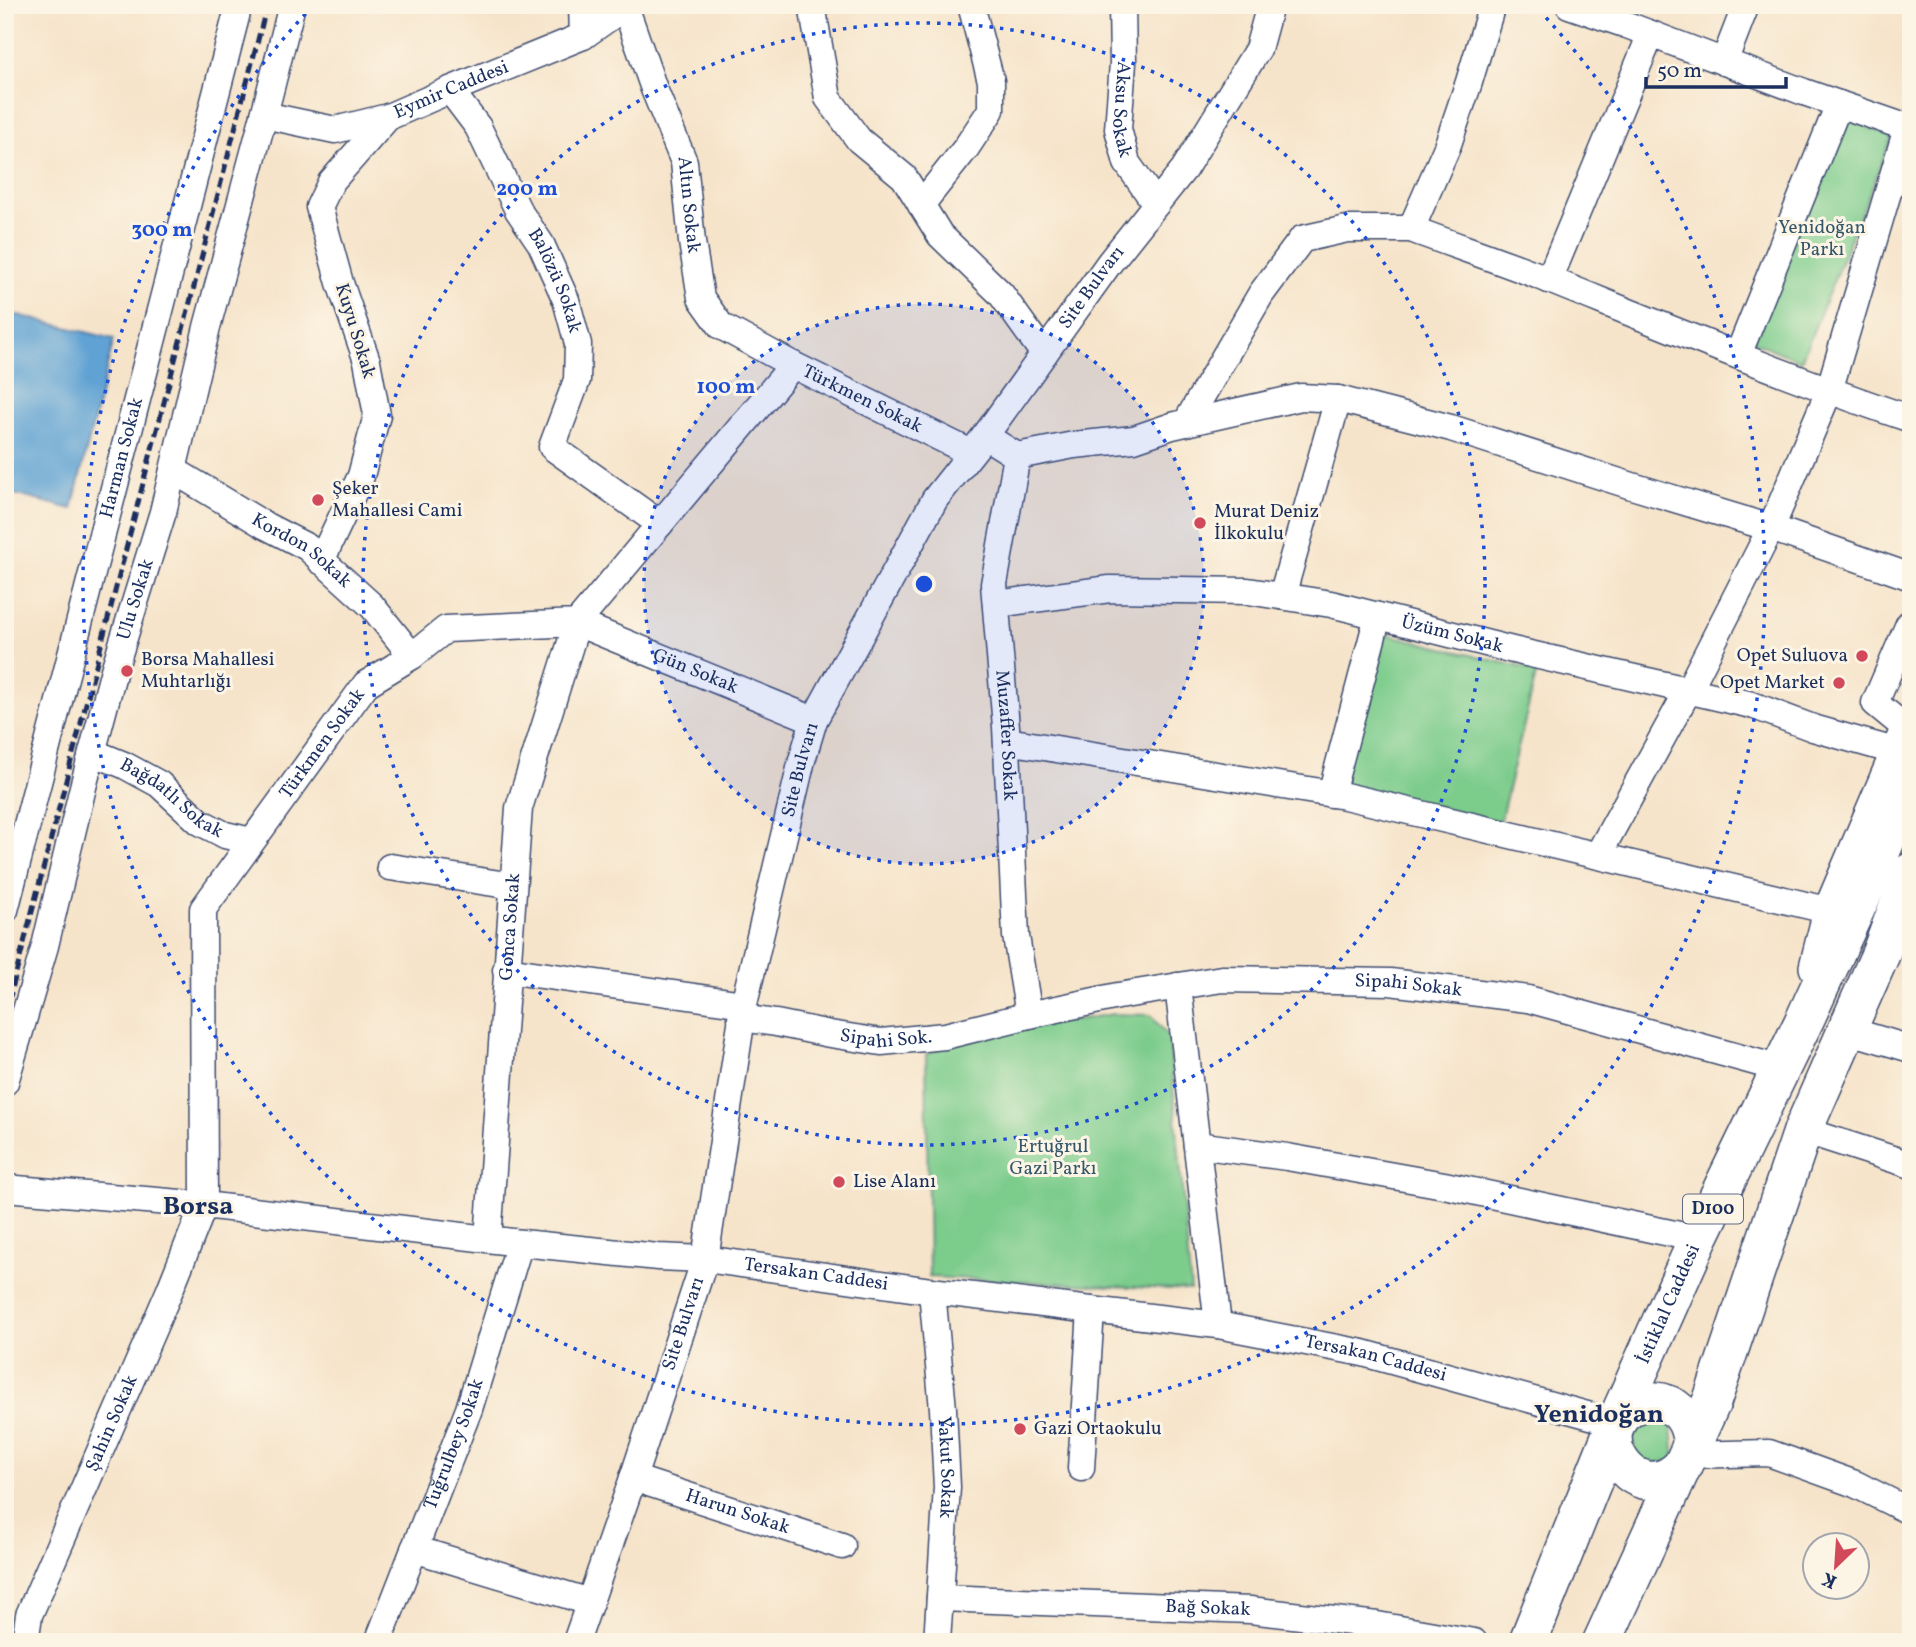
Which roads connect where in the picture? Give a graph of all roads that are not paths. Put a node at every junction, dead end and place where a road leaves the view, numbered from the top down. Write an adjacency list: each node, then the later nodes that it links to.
1 (239, 5): 56 (street, Harman Sokak)
2 (292, 5): 17 (street, Ulu Sokak)
3 (582, 5): 13 (street)
4 (812, 5): 21 (street)
5 (971, 5): 21 (street)
6 (1122, 5): 20 (street, Aksu Sokak)
7 (1270, 5): 20 (street, Site Bulvarı)
8 (1492, 5): 22 (street)
9 (1569, 5): 12 (street)
10 (1746, 5): 14 (street)
11 (626, 6): 13 (street, Eymir Caddesi); 26 (street, Altın Sokak)
12 (1651, 34): 14 (street); 23 (street)
13 (583, 36): 15 (street, Eymir Caddesi)
14 (1724, 61): 16 (street)
15 (450, 90): 18 (street, Eymir Caddesi); 34 (street, Balözü Sokak)
16 (1839, 104): 19 (street); 25 (street)
17 (264, 115): 18 (street, Eymir Caddesi); 33 (street, Ulu Sokak)
18 (388, 117): 36 (street, Kuyu Sokak)
19 (1910, 126): 27 (street)
20 (1156, 204): 24 (street, Site Bulvarı)
21 (921, 205): 24 (street)
22 (1411, 229): 23 (street); 30 (street)
23 (1549, 280): 25 (street)
24 (1044, 354): 31 (street, Site Bulvarı)
25 (1738, 355): 27 (street)
26 (793, 365): 31 (street, Türkmen Sokak); 34 (street, Türkmen Sokak)
27 (1829, 391): 29 (street); 35 (street)
28 (1338, 399): 30 (street); 35 (street); 38 (street)
29 (1911, 419)
30 (1186, 423): 32 (street)
31 (978, 445): 32 (street, Türkmen Sokak); 45 (street, Site Bulvarı)
32 (1017, 456): 39 (street, Muzaffer Sokak)
33 (173, 470): 36 (street, Kordon Sokak); 48 (street, Ulu Sokak)
34 (660, 524): 41 (street, Türkmen Sokak)
35 (1771, 528): 37 (street); 44 (street)
36 (321, 561): 43 (street, Kordon Sokak)
37 (1911, 577)
38 (1282, 596): 39 (street, Üzüm Sokak); 40 (street, Üzüm Sokak)
39 (996, 604): 46 (street, Muzaffer Sokak)
40 (1378, 616): 44 (street, Üzüm Sokak); 49 (street)
41 (578, 622): 43 (street, Türkmen Sokak); 45 (street, Gün Sokak); 54 (street, Gonca Sokak)
42 (1911, 624): 47 (street)
43 (411, 656): 50 (street, Türkmen Sokak)
44 (1689, 689): 47 (street, Üzüm Sokak); 51 (street)
45 (814, 720): 61 (street, Site Bulvarı)
46 (1006, 741): 49 (street); 62 (street, Muzaffer Sokak)
47 (1907, 747): 57 (main road); 63 (highway, İstiklal Caddesi / D100)
48 (92, 752): 50 (street, Bağdatlı Sokak); 67 (street, Ulu Sokak)
49 (1331, 794): 51 (street)
50 (251, 841): 72 (street, Türkmen Sokak)
51 (1598, 855): 57 (street)
52 (390, 867): 54 (street)
53 (1911, 872): 58 (highway, D100)
54 (513, 886): 59 (street, Gonca Sokak)
55 (1911, 894): 58 (main road)
56 (5, 910)
57 (1831, 911): 63 (main road)
58 (1881, 953): 64 (highway, D100)
59 (506, 970): 61 (street, Sipahi Sok.); 73 (street, Gonca Sokak)
60 (1178, 986): 62 (street, Sipahi Sokak); 66 (street, Sipahi Sokak); 69 (street)
61 (742, 1011): 62 (street, Sipahi Sok.); 76 (street, Site Bulvarı)
62 (1029, 1015)
63 (1805, 1019): 66 (highway, İstiklal Caddesi / D100)
64 (1847, 1030): 65 (street); 68 (highway, D100)
65 (1911, 1049)
66 (1780, 1069): 74 (highway, İstiklal Caddesi / D100)
67 (5, 1082)
68 (1803, 1130): 70 (street); 81 (highway, D100)
69 (1197, 1145): 74 (street); 79 (street)
70 (1911, 1165)
71 (5, 1188): 72 (street, Tersakan Caddesi)
72 (205, 1205): 73 (street, Tersakan Caddesi); 89 (street, Şahin Sokak)
73 (488, 1239): 75 (street, Tersakan Caddesi)
74 (1698, 1239): 80 (highway, İstiklal Caddesi / D100)
75 (520, 1243): 76 (street, Tersakan Caddesi); 86 (street, Tuğrulbey Sokak)
76 (705, 1259): 77 (street, Tersakan Caddesi); 83 (street, Site Bulvarı)
77 (932, 1291): 78 (street, Tersakan Caddesi); 87 (street, Yakut Sokak)
78 (1091, 1310): 79 (street, Tersakan Caddesi); 82 (street)
79 (1218, 1325): 80 (street, Tersakan Caddesi)
80 (1616, 1423): 81 (highway); 81 (highway); 94 (highway, İstiklal Caddesi / D100)
81 (1687, 1456): 84 (street); 95 (highway, D100)
82 (1081, 1468)
83 (633, 1478): 85 (street, Harun Sokak); 88 (street, Site Bulvarı)
84 (1911, 1512)
85 (842, 1546)
86 (414, 1549): 88 (street); 90 (street, Tuğrulbey Sokak)
87 (940, 1598): 92 (street, Yakut Sokak); 93 (street, Bağ Sokak)
88 (590, 1602): 91 (street, Site Bulvarı)
89 (25, 1642)
90 (378, 1642)
91 (576, 1642)
92 (937, 1642)
93 (1474, 1642)
94 (1528, 1642)
95 (1602, 1642)

